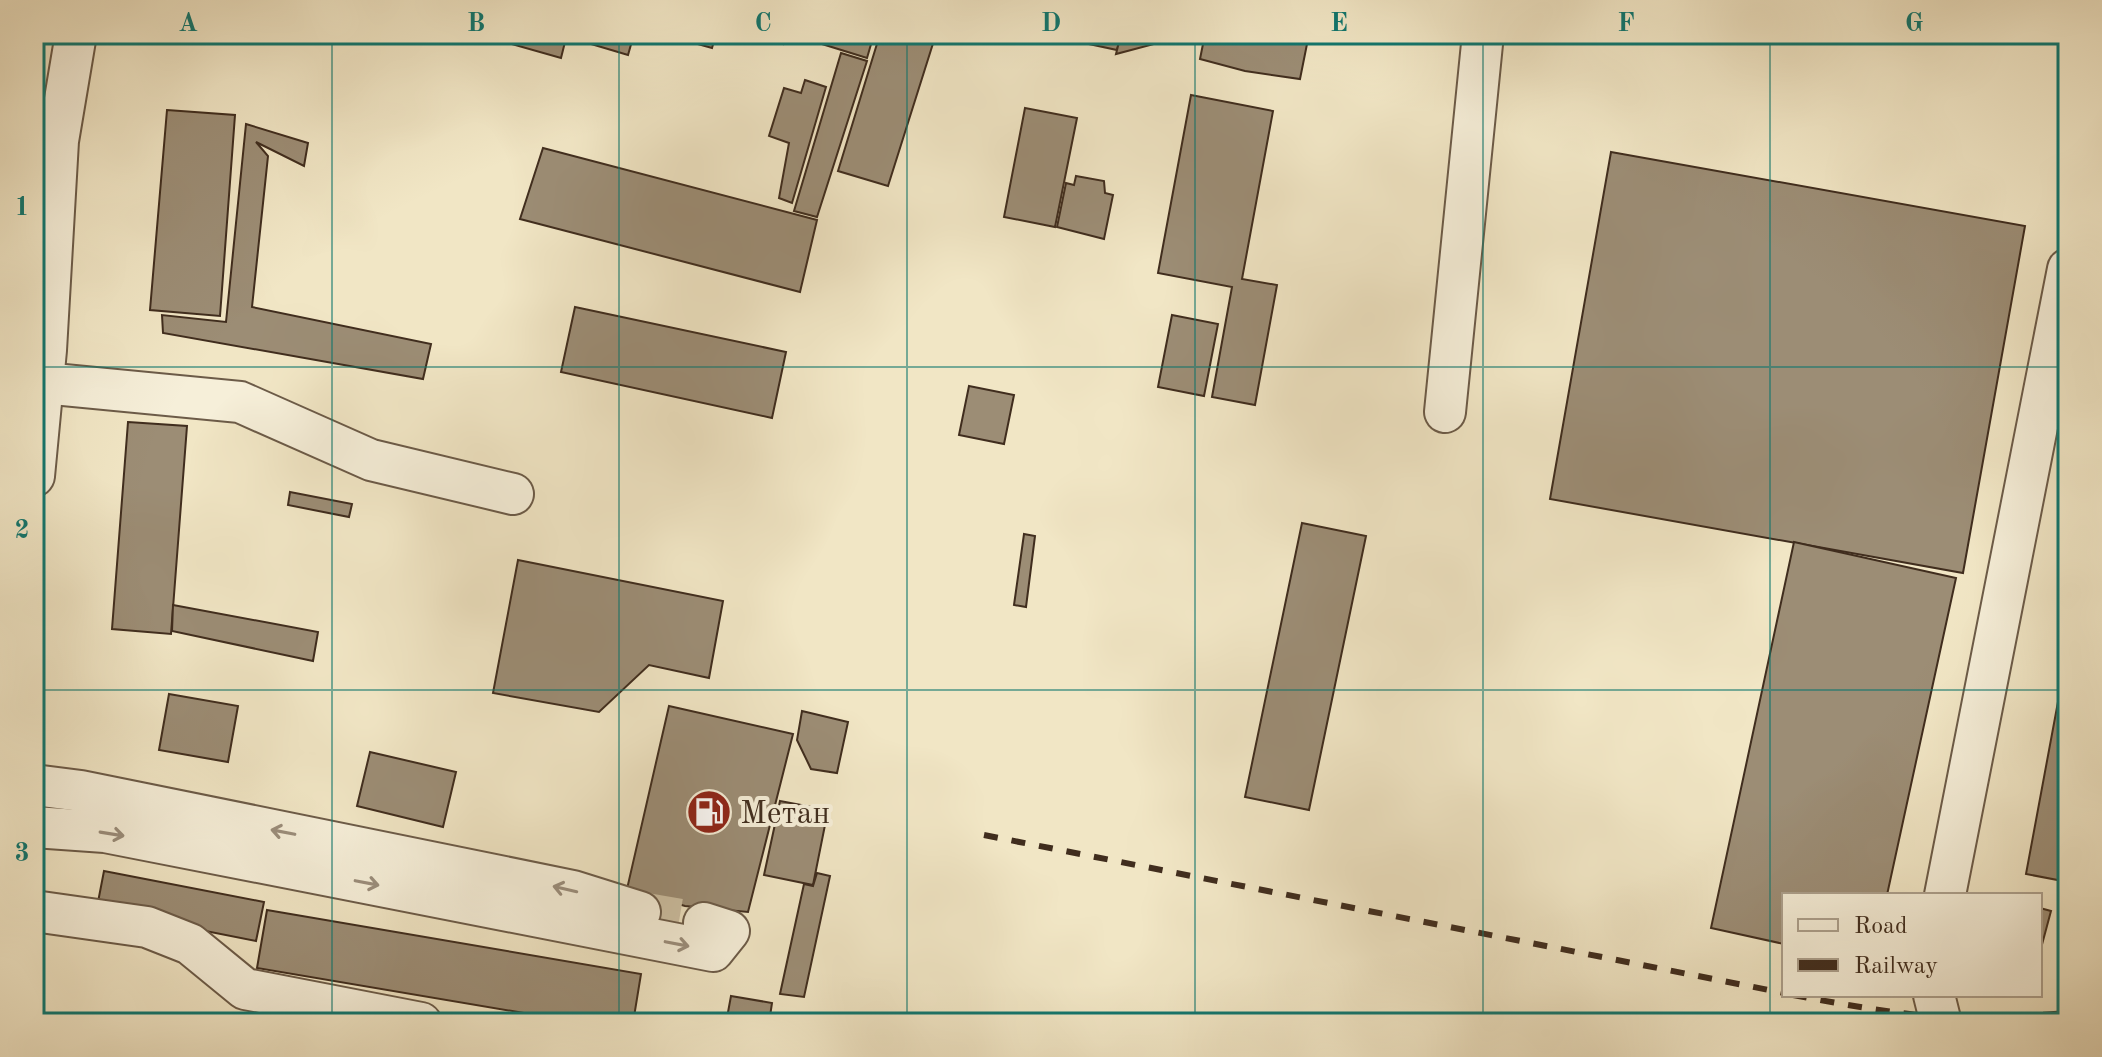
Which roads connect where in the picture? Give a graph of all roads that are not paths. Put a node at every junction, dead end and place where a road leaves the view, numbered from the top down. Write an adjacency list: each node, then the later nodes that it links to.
1 (76, 34): 3 (street)
2 (1483, 34): 6 (street)
3 (46, 140): 5 (street)
4 (2068, 269): 11 (street)
5 (41, 361): 7 (street); 8 (street)
6 (1445, 412)
7 (34, 476)
8 (513, 494)
9 (34, 785): 13 (street, one-way to 9)
10 (34, 827): 14 (street, one-way to 14)
11 (1945, 893)
12 (34, 911): 16 (street)
13 (640, 912)
14 (704, 923)
15 (1934, 997): 18 (street)
16 (243, 1006): 17 (street)
17 (421, 1023)
18 (1941, 1023)

